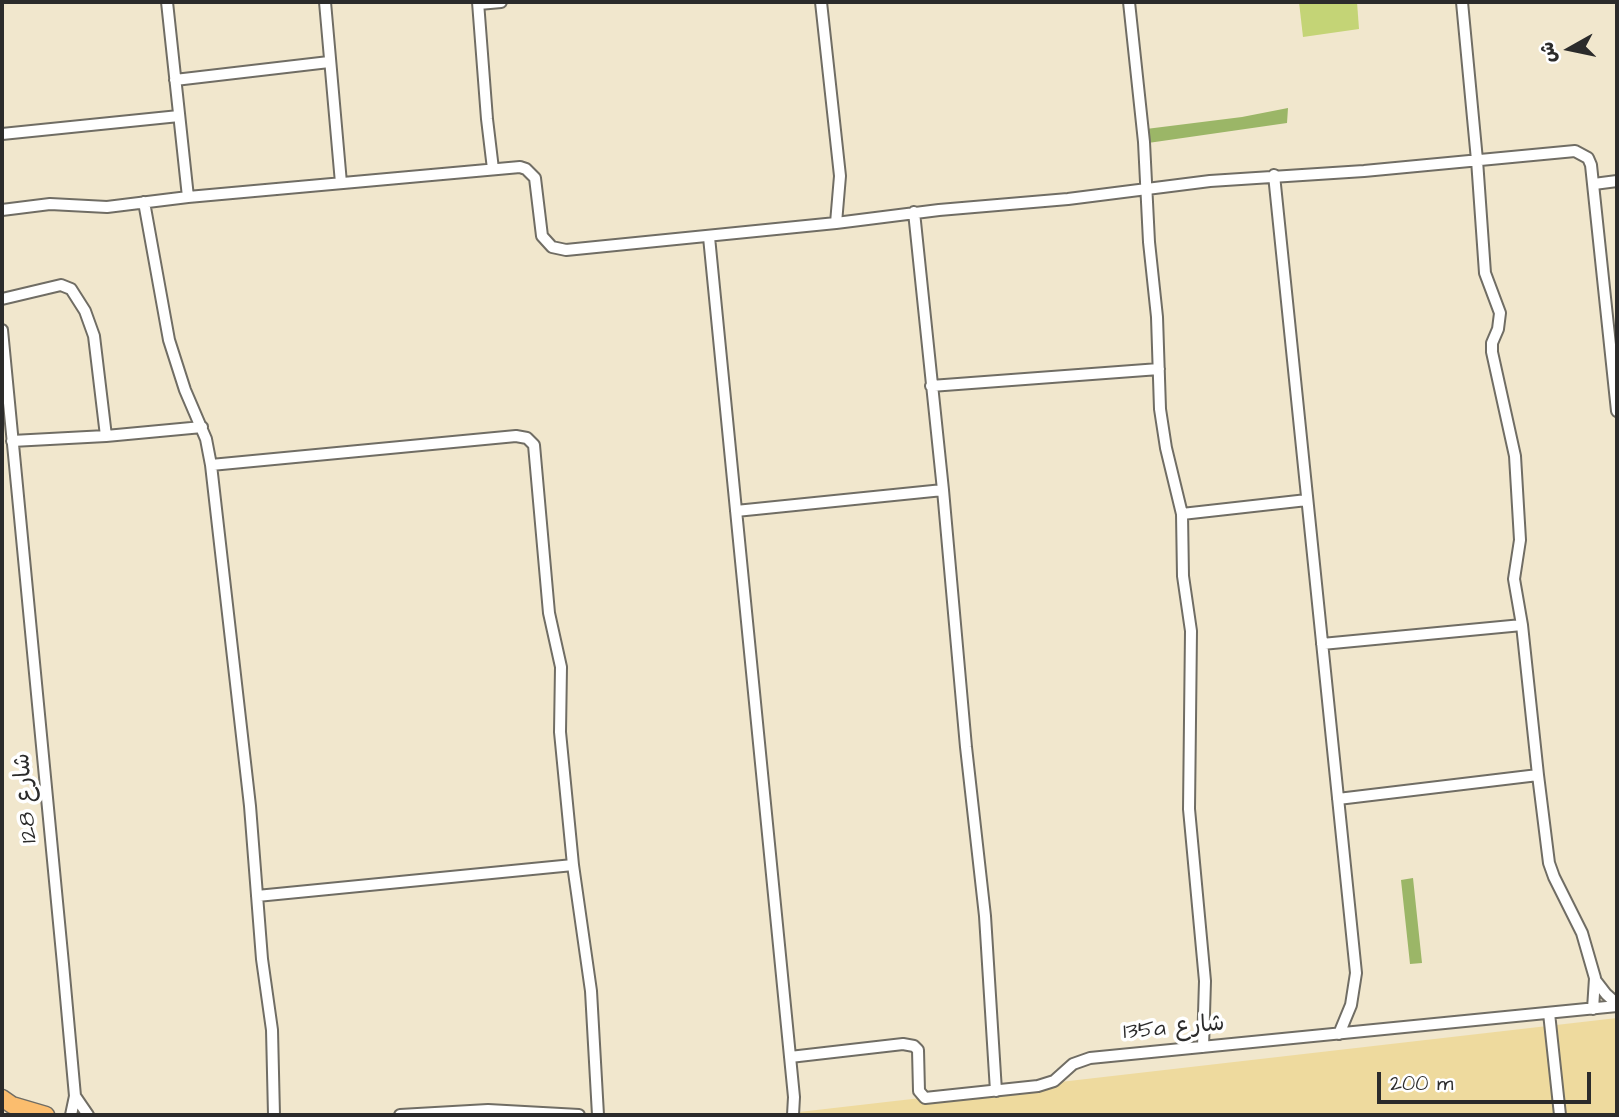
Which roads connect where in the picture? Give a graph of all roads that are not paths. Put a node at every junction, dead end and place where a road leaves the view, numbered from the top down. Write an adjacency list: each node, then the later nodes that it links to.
1 (167, 2): 9 (street)
2 (326, 2): 8 (street)
3 (501, 2): 7 (street)
4 (821, 2): 23 (street)
5 (1129, 2): 18 (street)
6 (1462, 2): 12 (street)
7 (478, 3): 13 (street)
8 (329, 62): 9 (street); 16 (street)
9 (175, 80): 10 (street)
10 (179, 116): 11 (street); 19 (street)
11 (2, 134)
12 (1477, 160): 14 (street); 17 (street); 38 (street)
13 (493, 169): 16 (street); 24 (street)
14 (1274, 175): 18 (street); 35 (street)
15 (1617, 181): 17 (street)
16 (341, 183): 19 (street)
17 (1594, 184): 29 (street)
18 (1147, 189): 22 (street); 27 (street)
19 (188, 197): 20 (street)
20 (144, 202): 21 (street); 30 (street)
21 (2, 210)
22 (914, 212): 23 (street); 28 (street)
23 (836, 223): 24 (street)
24 (709, 237): 36 (street)
25 (2, 299): 31 (street)
26 (2, 330): 32 (street, شارع 128)
27 (1159, 369): 28 (street); 37 (street)
28 (931, 386): 34 (street)
29 (1617, 411)
30 (202, 427): 31 (street); 33 (street)
31 (106, 436): 32 (street)
32 (12, 441): 52 (street, شارع 128)
33 (211, 465): 42 (street); 43 (street)
34 (943, 490): 36 (street); 51 (street)
35 (1307, 500): 37 (street); 39 (street)
36 (736, 511): 50 (street)
37 (1182, 514): 49 (street)
38 (1522, 625): 39 (street); 40 (street)
39 (1322, 644): 41 (street)
40 (1538, 775): 41 (street); 44 (street)
41 (1338, 799): 48 (street)
42 (573, 865): 43 (street); 61 (street)
43 (257, 896): 58 (street)
44 (1595, 978): 45 (street); 46 (street)
45 (1617, 1005): 46 (street, 135a شارع)
46 (1593, 1009): 47 (street, 135a شارع)
47 (1549, 1013): 48 (street, 135a شارع); 63 (street)
48 (1339, 1034): 49 (street, 135a شارع)
49 (1203, 1047): 51 (street, 135a شارع)
50 (790, 1057): 51 (street, 135a شارع); 62 (street)
51 (996, 1091)
52 (75, 1096): 55 (street, شارع 128); 57 (street, شارع 128)
53 (2, 1098): 54 (highway)
54 (46, 1115)
55 (71, 1115)
56 (83, 1115): 57 (street)
57 (89, 1115)
58 (274, 1115)
59 (400, 1115): 60 (street)
60 (579, 1115)
61 (598, 1115)
62 (793, 1115)
63 (1560, 1115)

